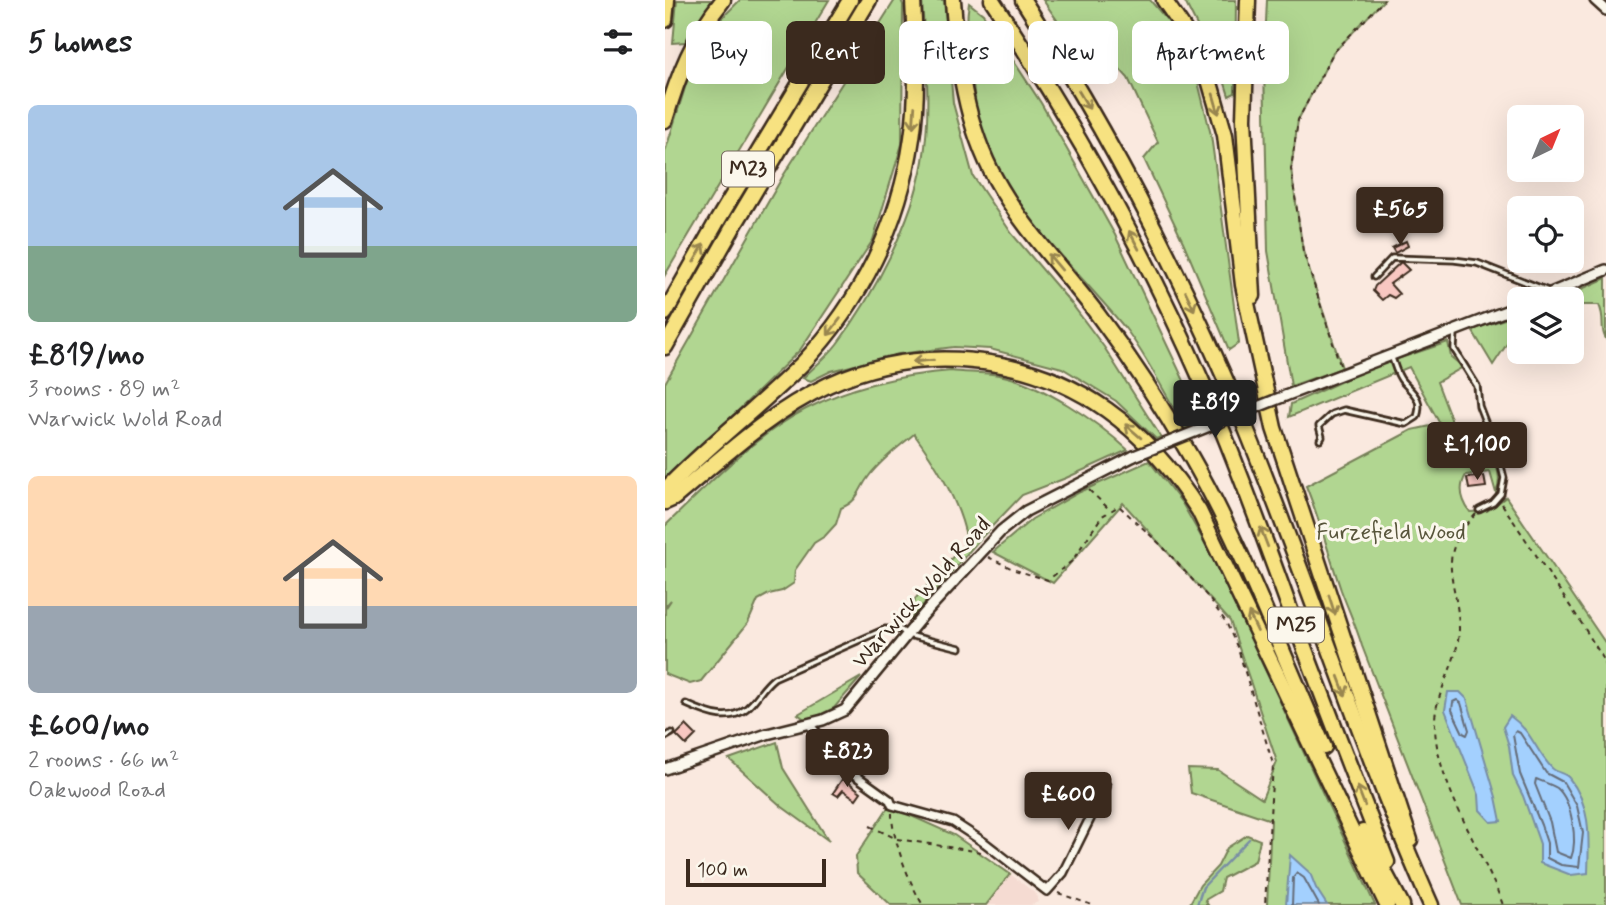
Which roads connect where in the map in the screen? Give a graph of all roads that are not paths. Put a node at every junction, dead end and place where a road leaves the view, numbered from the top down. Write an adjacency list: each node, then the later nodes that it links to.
1 (667, 0): 13 (highway)
2 (723, 0): 14 (highway)
3 (850, 0): 20 (highway, M23, one-way to 3)
4 (869, 0): 23 (highway, M23)
5 (913, 0): 26 (highway, one-way to 26)
6 (953, 0): 39 (highway, one-way to 6)
7 (992, 0): 39 (highway, M25, one-way to 7)
8 (1023, 0): 37 (highway, M25, one-way to 37)
9 (1164, 0): 21 (highway, one-way to 21)
10 (1248, 0): 21 (highway)
11 (1595, 0): 12 (street)
12 (1606, 10)
13 (665, 20)
14 (665, 120)
15 (1606, 270): 18 (street)
16 (1374, 277): 17 (lane)
17 (1537, 287)
18 (1567, 287)
19 (1507, 311): 22 (street, Warwick Wold Road)
20 (665, 313)
21 (1253, 328): 37 (highway, one-way to 37)
22 (1455, 331): 24 (street, Warwick Wold Road); 28 (lane)
23 (665, 347)
24 (1391, 355): 25 (lane); 29 (street, Warwick Wold Road, bridge)
25 (1320, 440)
26 (665, 490)
27 (665, 502): 38 (highway, one-way to 27)
28 (1479, 510)
29 (908, 635): 30 (lane); 31 (lane); 32 (street, Warwick Wold Road)
30 (960, 648)
31 (686, 704)
32 (809, 724): 35 (street, Warwick Wold Road); 36 (street)
33 (672, 733): 34 (lane)
34 (665, 737)
35 (665, 769)
36 (1106, 786)
37 (1422, 887): 40 (highway, M25)
38 (1387, 905)
39 (1403, 905)
40 (1431, 905)

